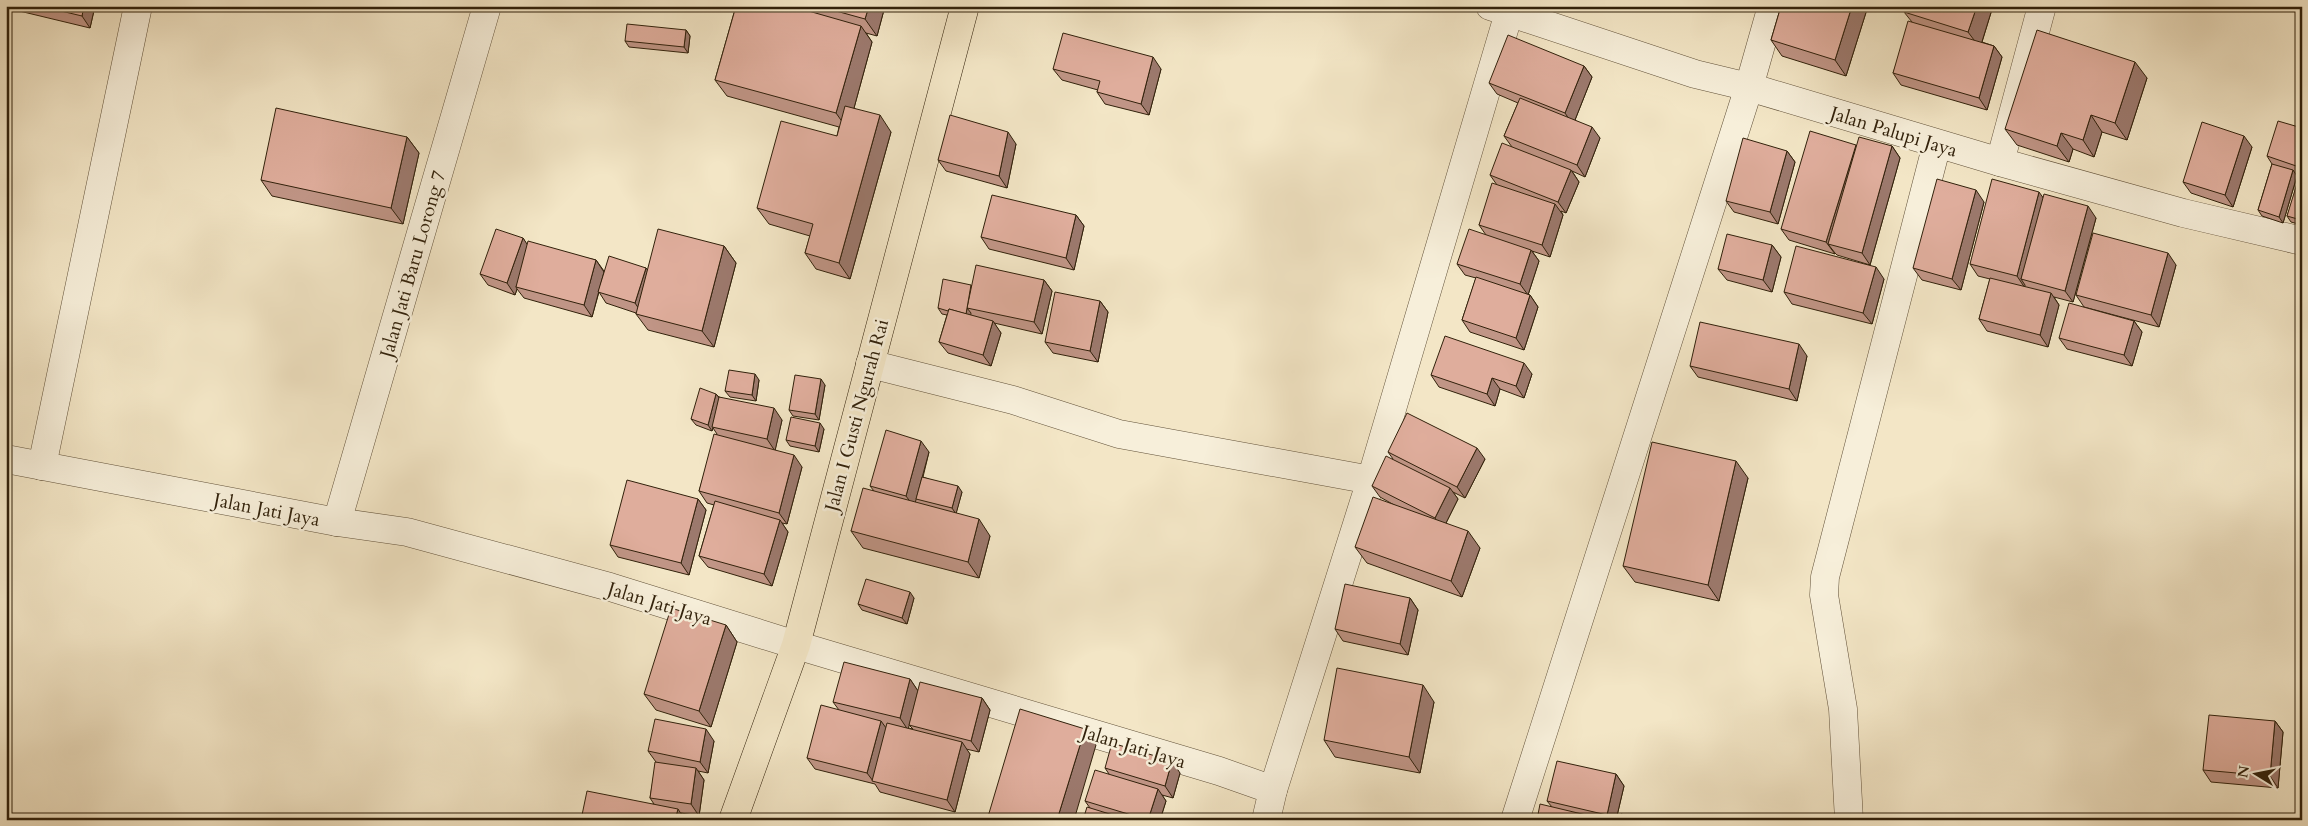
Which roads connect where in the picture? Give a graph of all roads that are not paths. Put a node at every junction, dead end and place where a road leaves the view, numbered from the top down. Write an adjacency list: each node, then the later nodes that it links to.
1 (138, 6): 13 (street)
2 (486, 6): 15 (street, Jalan Jati Baru Lorong 7)
3 (965, 6): 11 (main road, Jalan I Gusti Ngurah Rai)
4 (1772, 6): 7 (street)
5 (2042, 6): 9 (street)
6 (1503, 8): 7 (street, Jalan Palupi Jaya); 14 (street)
7 (1749, 87): 8 (street, Jalan Palupi Jaya); 20 (street)
8 (1938, 144): 9 (street, Jalan Palupi Jaya); 21 (street)
9 (2000, 162): 10 (street, Jalan Palupi Jaya)
10 (2302, 241)
11 (870, 364): 14 (street); 16 (main road, Jalan I Gusti Ngurah Rai)
12 (6, 459): 13 (street, Jalan Jati Jaya)
13 (42, 466): 15 (street, Jalan Jati Jaya)
14 (1371, 480): 17 (street)
15 (337, 522): 16 (street, Jalan Jati Jaya)
16 (796, 645): 17 (street, Jalan Jati Jaya); 18 (main road, Jalan I Gusti Ngurah Rai)
17 (1273, 790): 19 (street)
18 (733, 820)
19 (1266, 820)
20 (1515, 820)
21 (1849, 820)

